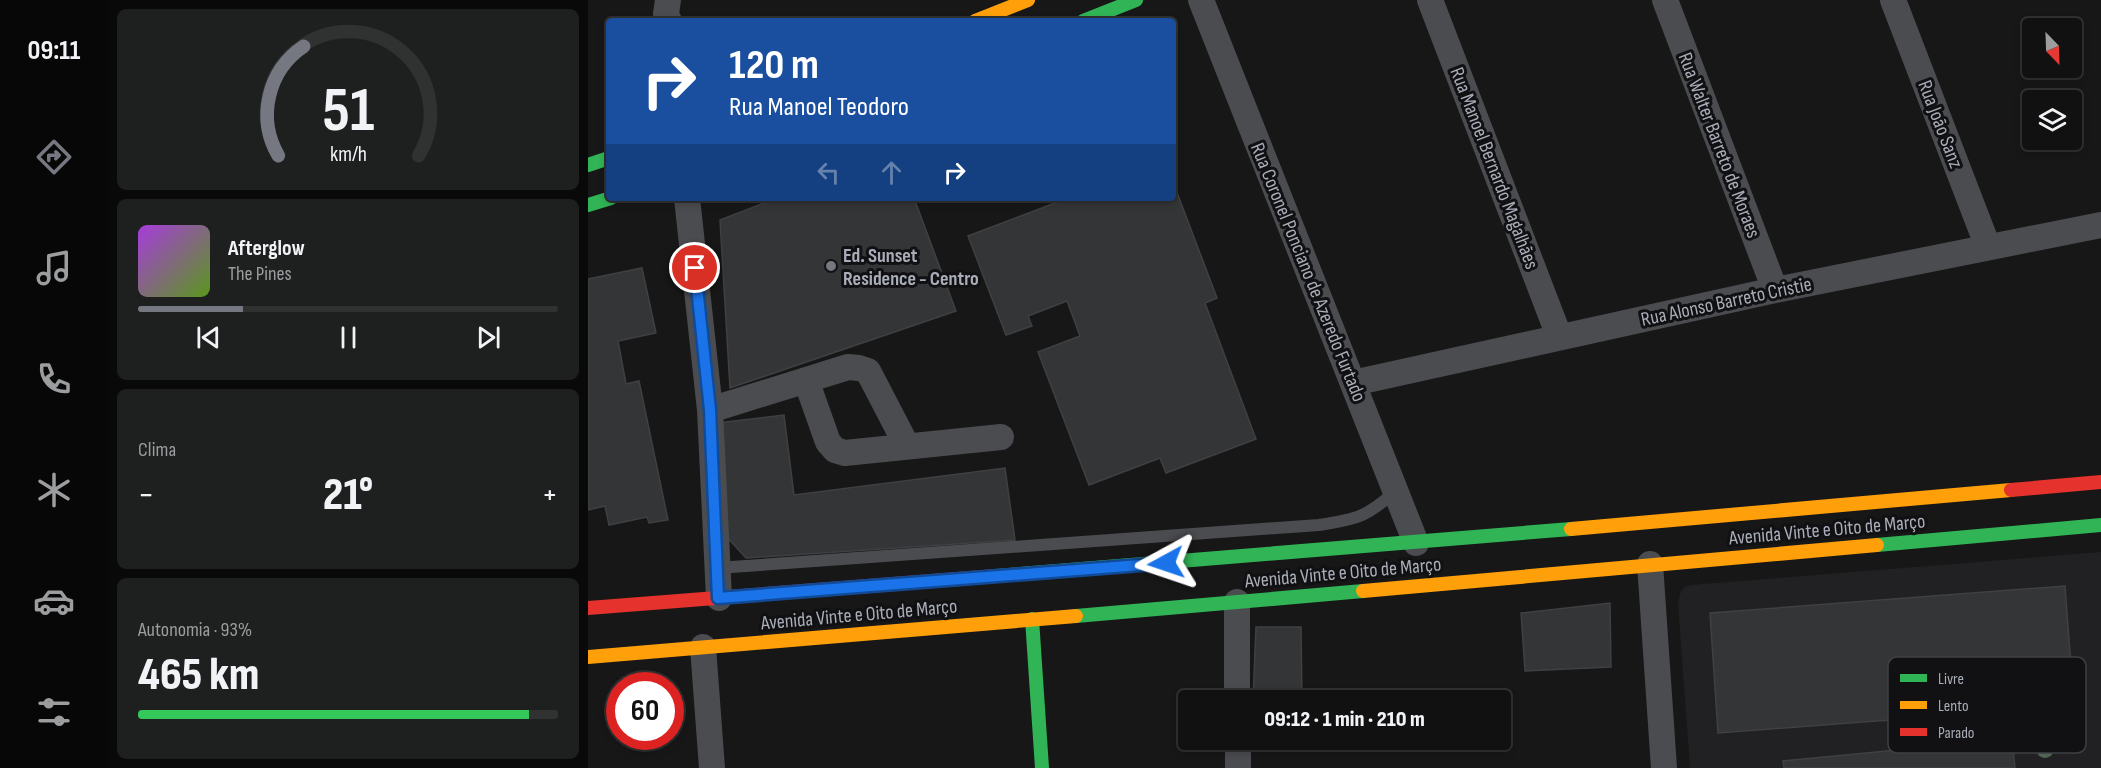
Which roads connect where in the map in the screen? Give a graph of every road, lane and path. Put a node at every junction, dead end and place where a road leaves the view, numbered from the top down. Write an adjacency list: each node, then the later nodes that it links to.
1 (668, 0): 8 (street)
2 (1028, 0): 9 (main road)
3 (1136, 0): 10 (main road)
4 (1201, 0): 21 (street, Rua Coronel Ponciano de Azeredo Furtado)
5 (1430, 0): 19 (street, Rua Manoel Bernardo Magalhães)
6 (1665, 0): 18 (street, Rua Walter Barreto de Moraes)
7 (1893, 0): 17 (street, Rua João Sanz)
8 (668, 18)
9 (983, 18)
10 (1091, 18)
11 (606, 159): 12 (main road)
12 (588, 165)
13 (606, 200): 15 (main road)
14 (687, 201): 22 (street)
15 (588, 205)
16 (2101, 225): 17 (street, Rua Alonso Barreto Cristie)
17 (1988, 247): 18 (street, Rua Alonso Barreto Cristie)
18 (1775, 290): 19 (street, Rua Alonso Barreto Cristie)
19 (1559, 336): 21 (street, Rua Alonso Barreto Cristie)
20 (806, 380): 22 (street); 24 (street); 24 (street)
21 (1353, 382): 26 (street, Rua Coronel Ponciano de Azeredo Furtado)
22 (710, 410): 32 (street)
23 (1001, 437): 24 (street)
24 (907, 446)
25 (2101, 482): 27 (main road, Avenida Vinte e Oito de Março)
26 (1396, 491): 30 (street, Rua Coronel Ponciano de Azeredo Furtado); 32 (lane)
27 (1859, 504): 28 (main road); 30 (main road, Avenida Vinte e Oito de Março)
28 (1791, 523)
29 (2101, 525): 31 (main road, Avenida Vinte e Oito de Março)
30 (1416, 543): 33 (main road, Avenida Vinte e Oito de Março)
31 (1651, 559): 34 (main road, Avenida Vinte e Oito de Março); 46 (street)
32 (717, 568): 33 (street)
33 (718, 598): 35 (main road, Avenida Vinte e Oito de Março)
34 (1237, 602): 37 (main road, Avenida Vinte e Oito de Março); 41 (street)
35 (639, 604): 36 (main road, Avenida Vinte e Oito de Março); 38 (main road)
36 (588, 608)
37 (1032, 619): 39 (main road, Avenida Vinte e Oito de Março); 44 (main road)
38 (588, 621)
39 (703, 647): 40 (main road, Avenida Vinte e Oito de Março); 43 (street)
40 (588, 657)
41 (1237, 690)
42 (1238, 750): 45 (street)
43 (712, 768)
44 (1042, 768)
45 (1238, 768)
46 (1664, 768)

